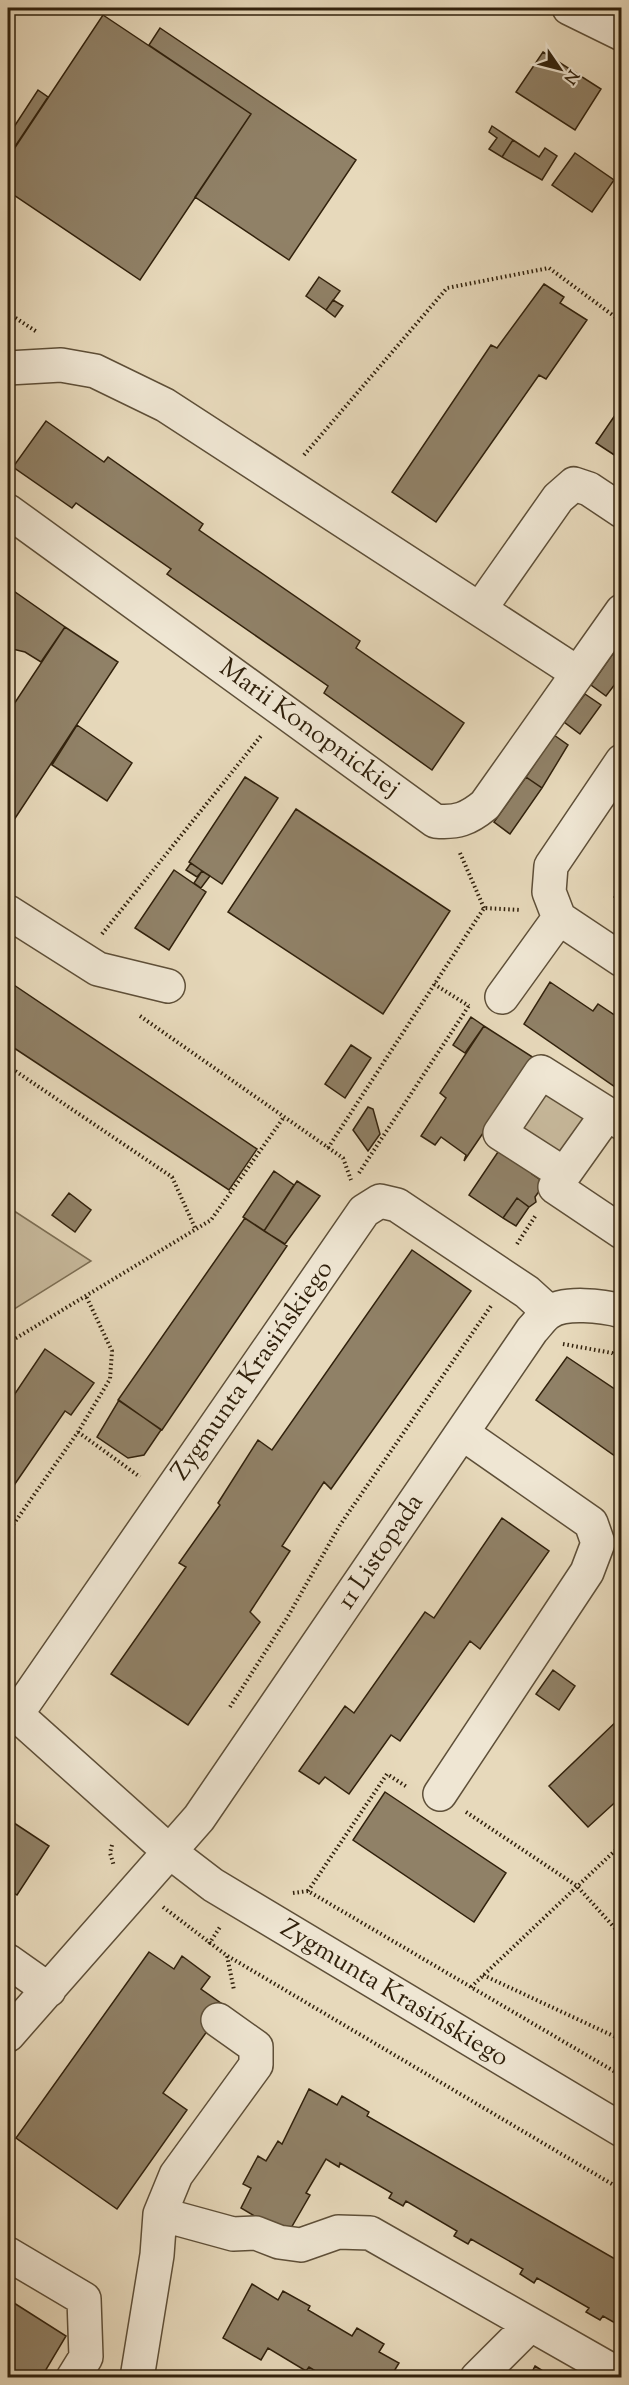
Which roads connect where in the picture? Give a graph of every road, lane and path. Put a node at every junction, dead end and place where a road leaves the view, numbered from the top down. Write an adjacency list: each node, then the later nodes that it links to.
1 (569, 8): 2 (street)
2 (621, 34)
3 (621, 322): 5 (path)
4 (8, 368): 5 (street)
5 (282, 481): 8 (street)
6 (8, 511): 10 (street, Marii Konopnickiej)
7 (621, 511): 8 (street)
8 (480, 609): 10 (street)
9 (621, 611): 10 (street, Marii Konopnickiej)
10 (576, 672)
11 (243, 758): 18 (path)
12 (621, 761): 16 (street)
13 (460, 853): 14 (path)
14 (484, 908): 16 (path); 19 (path)
15 (8, 912): 18 (street)
16 (559, 918): 17 (street); 21 (street)
17 (621, 960)
18 (81, 961): 20 (street)
19 (434, 984): 22 (path); 27 (path)
20 (168, 986)
21 (502, 997)
22 (469, 1006)
23 (136, 1013): 25 (path)
24 (8, 1066): 30 (path)
25 (284, 1117): 27 (path); 30 (path)
26 (614, 1118): 28 (street); 28 (street)
27 (328, 1148): 29 (path)
28 (559, 1181): 31 (street); 32 (path)
29 (364, 1211): 32 (street); 41 (street, Zygmunta Krasińskiego)
30 (196, 1230): 33 (path)
31 (621, 1232)
32 (509, 1280): 35 (street); 42 (path)
33 (86, 1296): 36 (path); 40 (path)
34 (621, 1311): 35 (street)
35 (549, 1312): 39 (street, 11 Listopada)
36 (8, 1343)
37 (558, 1343): 38 (path)
38 (621, 1361)
39 (462, 1433): 43 (street); 46 (street, 11 Listopada)
40 (8, 1532)
41 (12, 1711): 46 (street, Zygmunta Krasińskiego)
42 (227, 1713)
43 (440, 1794): 47 (path); 49 (path)
44 (113, 1842): 48 (path)
45 (621, 1844): 47 (path)
46 (170, 1852): 48 (street); 60 (street, Zygmunta Krasińskiego)
47 (577, 1886): 51 (path); 53 (path)
48 (138, 1887): 55 (street); 61 (path)
49 (308, 1891): 50 (path); 54 (path)
50 (285, 1893)
51 (621, 1936)
52 (8, 1961): 55 (street)
53 (483, 1975): 54 (path); 58 (path)
54 (471, 1987): 59 (path)
55 (49, 1990): 57 (street)
56 (218, 2020): 62 (street)
57 (8, 2035)
58 (621, 2040)
59 (621, 2076)
60 (621, 2130)
61 (621, 2190)
62 (160, 2214): 64 (street); 66 (street)
63 (8, 2254): 65 (street)
64 (530, 2325): 67 (street); 68 (street)
65 (73, 2378)
66 (137, 2378)
67 (477, 2378)
68 (616, 2378)

